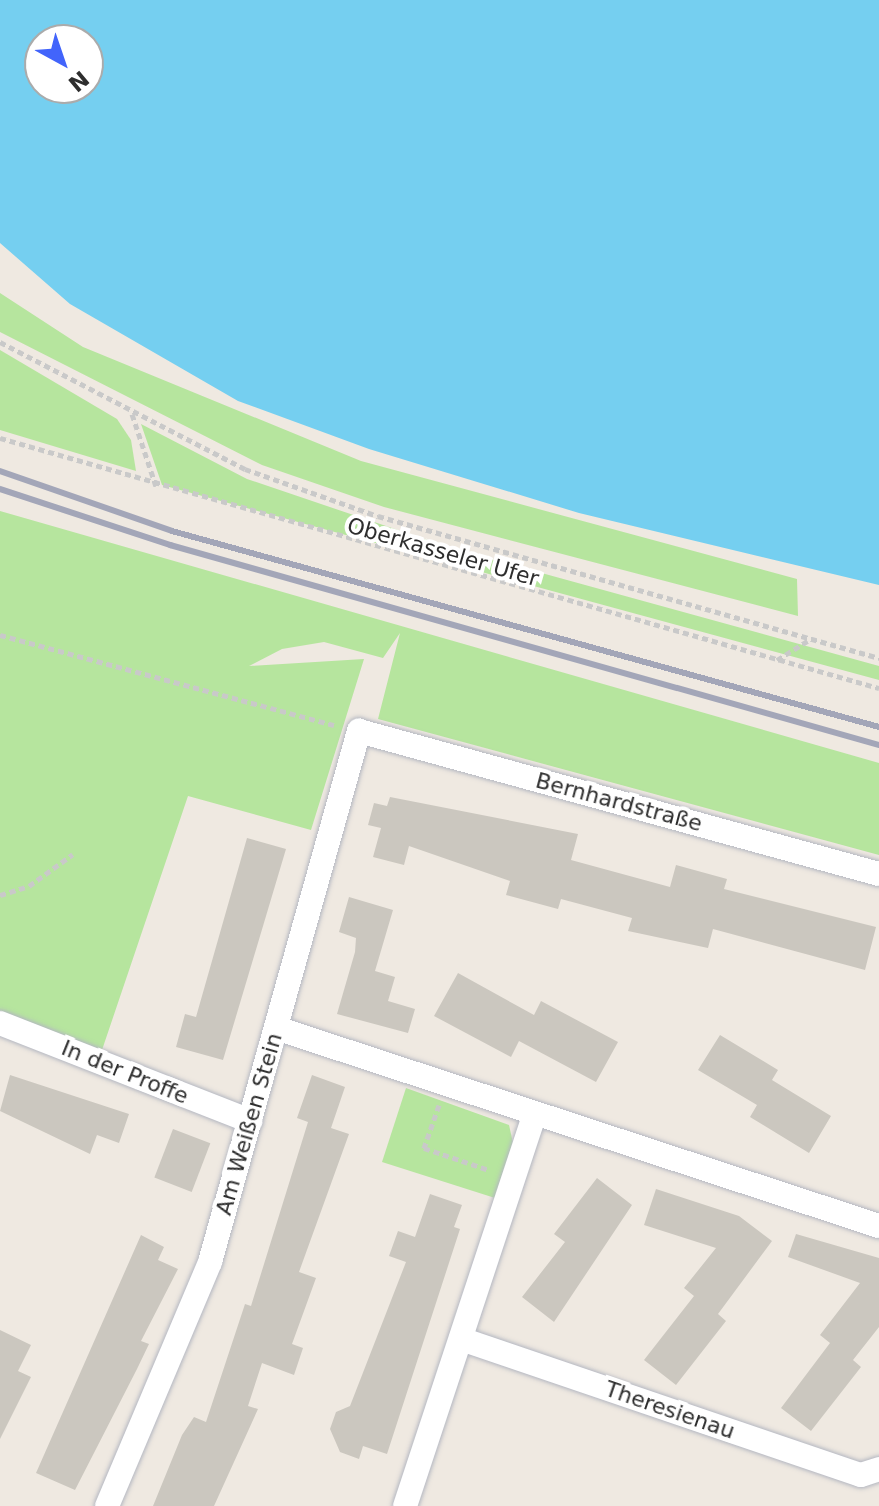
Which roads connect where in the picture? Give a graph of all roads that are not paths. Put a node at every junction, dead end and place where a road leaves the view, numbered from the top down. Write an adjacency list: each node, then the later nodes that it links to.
1 (359, 731): 2 (street, Bernhardstraße); 4 (street, Am Weißen Stein)
2 (879, 874)
3 (0, 1023): 6 (street, In der Proffe)
4 (276, 1028): 5 (street); 6 (street, Am Weißen Stein)
5 (534, 1115): 7 (street); 8 (street)
6 (250, 1121): 10 (street, Am Weißen Stein)
7 (879, 1226)
8 (461, 1339): 9 (street, Theresienau); 11 (street)
9 (879, 1469)
10 (107, 1506)
11 (405, 1506)

